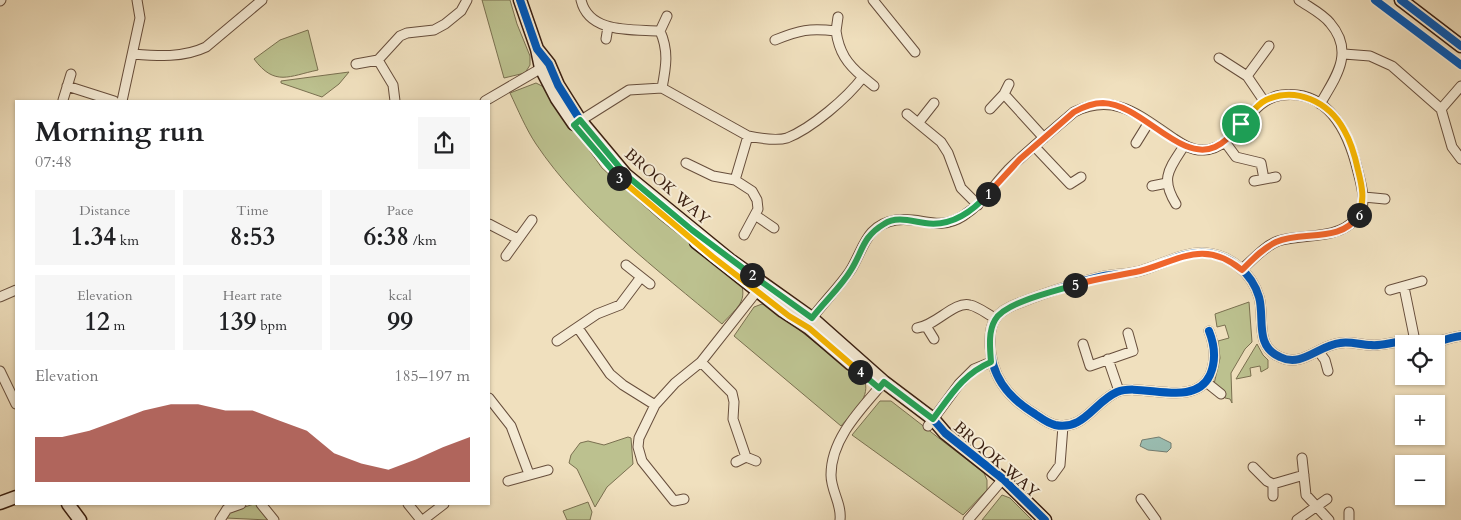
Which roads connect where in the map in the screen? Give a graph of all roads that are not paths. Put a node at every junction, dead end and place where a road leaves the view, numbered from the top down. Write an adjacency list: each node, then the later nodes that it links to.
1 (137, 0): 19 (street)
2 (262, 0): 19 (street)
3 (520, 0): 24 (street, BROOK WAY)
4 (581, 0): 11 (street)
5 (873, 0): 18 (street)
6 (1300, 0): 20 (street)
7 (1400, 0): 17 (street)
8 (469, 3): 22 (street)
9 (667, 16): 12 (street)
10 (838, 17): 13 (street)
11 (608, 27): 12 (street); 14 (street)
12 (660, 31): 32 (street)
13 (836, 31): 15 (street); 27 (street)
14 (606, 39)
15 (775, 40)
16 (1269, 46): 26 (street)
17 (1461, 46)
18 (915, 52)
19 (133, 54): 36 (street)
20 (1344, 54): 41 (street); 43 (street)
21 (1219, 58): 26 (street)
22 (378, 60): 23 (street); 37 (street)
23 (356, 64)
24 (545, 66): 38 (street); 45 (street, BROOK WAY)
25 (71, 74): 29 (street)
26 (1248, 76): 39 (street)
27 (863, 77): 30 (street); 48 (street)
28 (1009, 84): 33 (street)
29 (68, 86): 34 (street); 35 (street)
30 (874, 86)
31 (1461, 86): 43 (street)
32 (662, 88): 45 (street); 48 (street)
33 (1004, 94): 42 (street); 49 (street)
34 (63, 100)
35 (111, 100)
36 (122, 100)
37 (395, 100)
38 (487, 100)
39 (1264, 101): 41 (street); 50 (street)
40 (934, 103): 46 (street)
41 (1320, 104): 63 (street)
42 (990, 108)
43 (1441, 109): 54 (street)
44 (907, 114): 46 (street)
45 (577, 122): 79 (street, BROOK WAY)
46 (919, 122): 66 (street)
47 (1150, 122): 49 (street); 51 (street); 52 (street)
48 (748, 136): 59 (street)
49 (1044, 138): 53 (street)
50 (1225, 142): 52 (street); 58 (street)
51 (1136, 143)
52 (1184, 146): 61 (street)
53 (1035, 147): 56 (street); 66 (street)
54 (1461, 159)
55 (686, 163): 59 (street)
56 (1081, 177)
57 (1276, 177): 58 (street)
58 (1264, 179): 60 (street)
59 (735, 180): 67 (street)
60 (1254, 181)
61 (1167, 183): 62 (street); 65 (street)
62 (1152, 186)
63 (1364, 197): 64 (street); 75 (street)
64 (1385, 199)
65 (1176, 204)
66 (978, 205): 85 (street)
67 (755, 215): 70 (street); 71 (street)
68 (532, 220): 72 (street)
69 (490, 225): 72 (street)
70 (774, 228)
71 (744, 235)
72 (518, 239): 73 (street)
73 (506, 256)
74 (626, 265): 76 (street)
75 (1242, 270): 84 (street); 96 (street)
76 (641, 277): 78 (street); 86 (street)
77 (1422, 281): 80 (street)
78 (650, 284)
79 (760, 287): 85 (street, BROOK WAY); 98 (street)
80 (1404, 287): 82 (street); 89 (street)
81 (15, 290): 83 (street)
82 (1390, 290)
83 (0, 297)
84 (995, 318): 91 (street); 99 (street)
85 (810, 322): 103 (street, BROOK WAY)
86 (578, 328): 93 (street); 108 (street)
87 (1209, 331): 102 (street)
88 (1128, 333): 97 (street)
89 (1414, 335)
90 (1461, 336): 92 (street)
91 (934, 339)
92 (1445, 340)
93 (557, 341)
94 (1395, 343): 96 (street)
95 (1083, 344): 97 (street)
96 (1319, 352): 101 (street)
97 (1108, 360): 104 (street)
98 (701, 362): 108 (street); 111 (street)
99 (991, 362): 109 (street); 110 (street)
100 (0, 371): 107 (street)
101 (1328, 371)
102 (1206, 382): 104 (street); 105 (street)
103 (881, 385): 109 (street, BROOK WAY); 139 (street)
104 (1119, 391): 110 (street)
105 (1221, 394)
106 (490, 399): 117 (street)
107 (15, 402)
108 (655, 405): 125 (street)
109 (931, 422): 120 (street, BROOK WAY)
110 (1063, 426): 119 (street)
111 (746, 457): 113 (street); 114 (street)
112 (1302, 458): 118 (street)
113 (756, 461)
114 (736, 462)
115 (1253, 467): 122 (street)
116 (548, 470): 117 (street)
117 (529, 474): 121 (street)
118 (1304, 475): 122 (street); 134 (street)
119 (1052, 476)
120 (1003, 480): 140 (street); 141 (street, BROOK WAY)
121 (508, 481)
122 (1273, 484): 123 (street)
123 (1273, 496)
124 (15, 497): 128 (street)
125 (684, 499)
126 (1141, 499): 142 (street)
127 (1327, 499): 134 (street)
128 (0, 503)
129 (69, 505): 135 (street)
130 (238, 505): 136 (street)
131 (262, 505): 137 (street)
132 (409, 505): 138 (street)
133 (443, 505): 138 (street)
134 (1315, 506): 143 (street); 144 (street)
135 (80, 520)
136 (220, 520)
137 (274, 520)
138 (422, 520)
139 (840, 520)
140 (968, 520)
141 (1044, 520)
142 (1156, 520)
143 (1297, 520)
144 (1329, 520)

